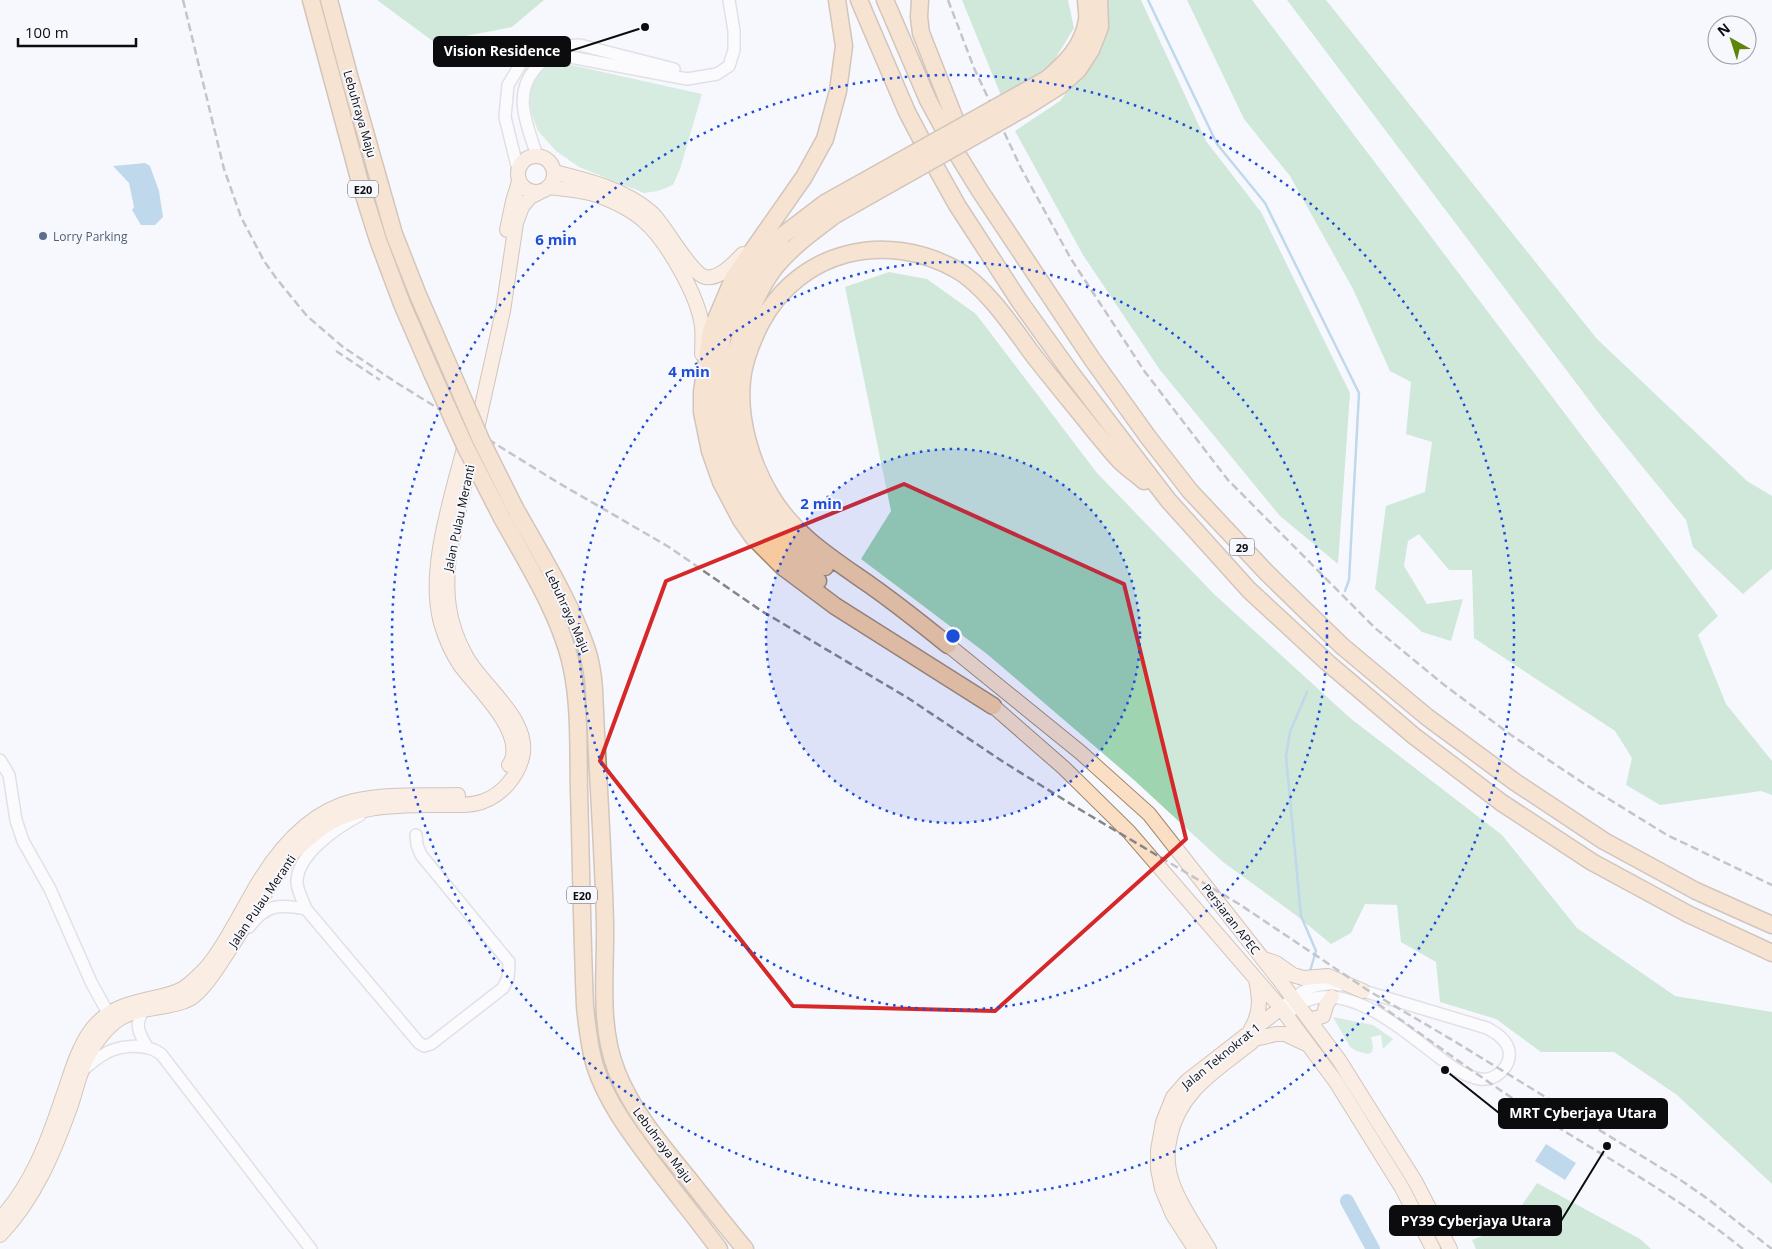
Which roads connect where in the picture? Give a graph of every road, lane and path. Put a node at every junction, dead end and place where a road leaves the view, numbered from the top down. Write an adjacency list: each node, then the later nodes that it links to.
1 (311, 0): 45 (highway, Lebuhraya Maju / E20, bridge)
2 (330, 0): 46 (highway, Lebuhraya Maju / E20, bridge)
3 (729, 0): 10 (street)
4 (837, 0): 16 (highway)
5 (860, 0): 19 (highway, 29)
6 (885, 0): 17 (highway, 29)
7 (920, 0): 17 (highway)
8 (1086, 0): 15 (highway, bridge)
9 (1099, 0): 15 (highway, bridge)
10 (696, 77): 11 (street); 13 (street)
11 (537, 156): 12 (main road); 13 (main road)
12 (554, 172): 14 (main road); 16 (main road)
13 (518, 176): 14 (main road); 36 (main road, Jalan Pulau Meranti)
14 (544, 189): 18 (main road); 23 (main road, Jalan Pulau Meranti)
15 (830, 209): 20 (highway); 21 (highway)
16 (769, 226): 18 (highway)
17 (1043, 285): 26 (highway, 29)
18 (702, 392): 21 (highway)
19 (1168, 500): 20 (highway); 27 (highway, 29)
20 (948, 644): 29 (main road, Persiaran APEC)
21 (993, 706): 30 (main road, Persiaran APEC)
22 (0, 760): 36 (street)
23 (373, 808): 25 (street); 28 (main road, Jalan Pulau Meranti)
24 (416, 835): 25 (street)
25 (306, 909): 28 (street)
26 (1772, 925)
27 (1772, 953)
28 (226, 954): 34 (main road, Jalan Pulau Meranti)
29 (1261, 958): 31 (main road); 33 (main road, Persiaran APEC)
30 (1255, 978): 35 (main road, Persiaran APEC); 38 (main road)
31 (1363, 991): 32 (street); 33 (street)
32 (1332, 997): 33 (street); 37 (main road)
33 (1295, 1002): 35 (street); 37 (main road, Persiaran APEC)
34 (146, 1009): 40 (street); 41 (main road, Jalan Pulau Meranti)
35 (1284, 1011): 38 (main road, Jalan Teknokrat 1); 39 (main road, Persiaran APEC)
36 (108, 1013): 42 (main road, Jalan Pulau Meranti)
37 (1309, 1020): 50 (main road, Persiaran APEC)
38 (1252, 1036): 39 (main road); 47 (main road, Jalan Teknokrat 1); 48 (main road, Jalan Teknokrat 1)
39 (1307, 1044): 49 (main road, Persiaran APEC)
40 (146, 1048): 41 (street); 44 (street)
41 (82, 1072): 43 (main road, Jalan Pulau Meranti)
42 (0, 1219)
43 (0, 1236)
44 (311, 1249)
45 (719, 1249)
46 (745, 1249)
47 (1195, 1249)
48 (1209, 1249)
49 (1433, 1249)
50 (1450, 1249)

